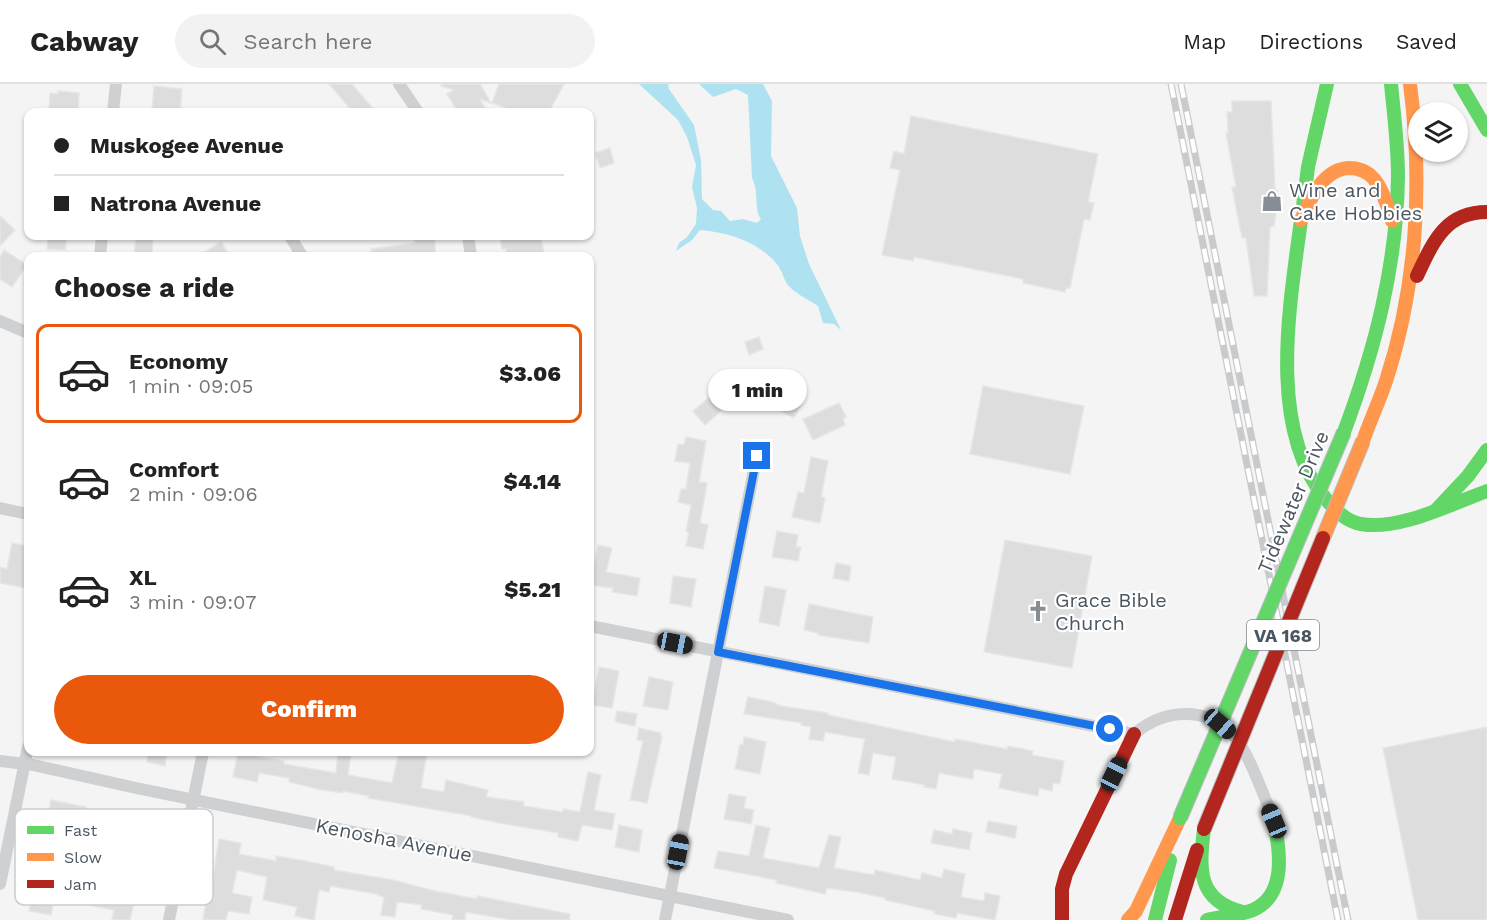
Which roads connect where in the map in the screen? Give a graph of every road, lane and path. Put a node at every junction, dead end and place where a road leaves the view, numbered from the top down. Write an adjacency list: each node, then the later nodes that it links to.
1 (116, 84): 7 (street)
2 (399, 84): 8 (street)
3 (1327, 84): 11 (main road)
4 (1391, 84): 12 (main road, Tidewater Drive / VA 168)
5 (1410, 84): 13 (main road, Tidewater Drive / VA 168)
6 (1460, 84): 9 (main road)
7 (113, 108)
8 (415, 108)
9 (1487, 130)
10 (1487, 212): 13 (main road)
11 (1301, 220): 12 (main road); 20 (main road)
12 (1396, 233): 33 (main road, Tidewater Drive / VA 168, bridge)
13 (1406, 302): 35 (main road, Tidewater Drive / VA 168, bridge)
14 (0, 321): 15 (street)
15 (24, 331)
16 (1487, 450): 20 (main road)
17 (757, 456): 23 (street)
18 (1487, 491): 20 (main road)
19 (0, 508): 21 (street)
20 (1436, 510)
21 (24, 513)
22 (594, 627): 23 (street)
23 (718, 652): 24 (street); 37 (street)
24 (1134, 734): 34 (street); 39 (main road)
25 (26, 756): 28 (street)
26 (202, 756): 29 (street)
27 (0, 761): 28 (street, Kenosha Avenue)
28 (25, 763): 29 (street, Kenosha Avenue); 30 (street)
29 (193, 800): 31 (street); 37 (street, Kenosha Avenue)
30 (15, 809)
31 (191, 809)
32 (15, 811): 36 (street)
33 (1179, 818): 46 (main road); 47 (main road, Tidewater Drive / VA 168)
34 (1274, 821): 40 (main road)
35 (1203, 829): 40 (main road); 48 (main road, Tidewater Drive / VA 168)
36 (0, 884)
37 (669, 896): 42 (street); 43 (street, Kenosha Avenue)
38 (172, 905): 41 (street)
39 (1062, 905): 44 (main road); 45 (main road)
40 (1245, 912): 49 (main road)
41 (169, 920)
42 (665, 920)
43 (788, 920)
44 (1062, 920)
45 (1069, 920)
46 (1128, 920)
47 (1155, 920)
48 (1175, 920)
49 (1207, 920)

